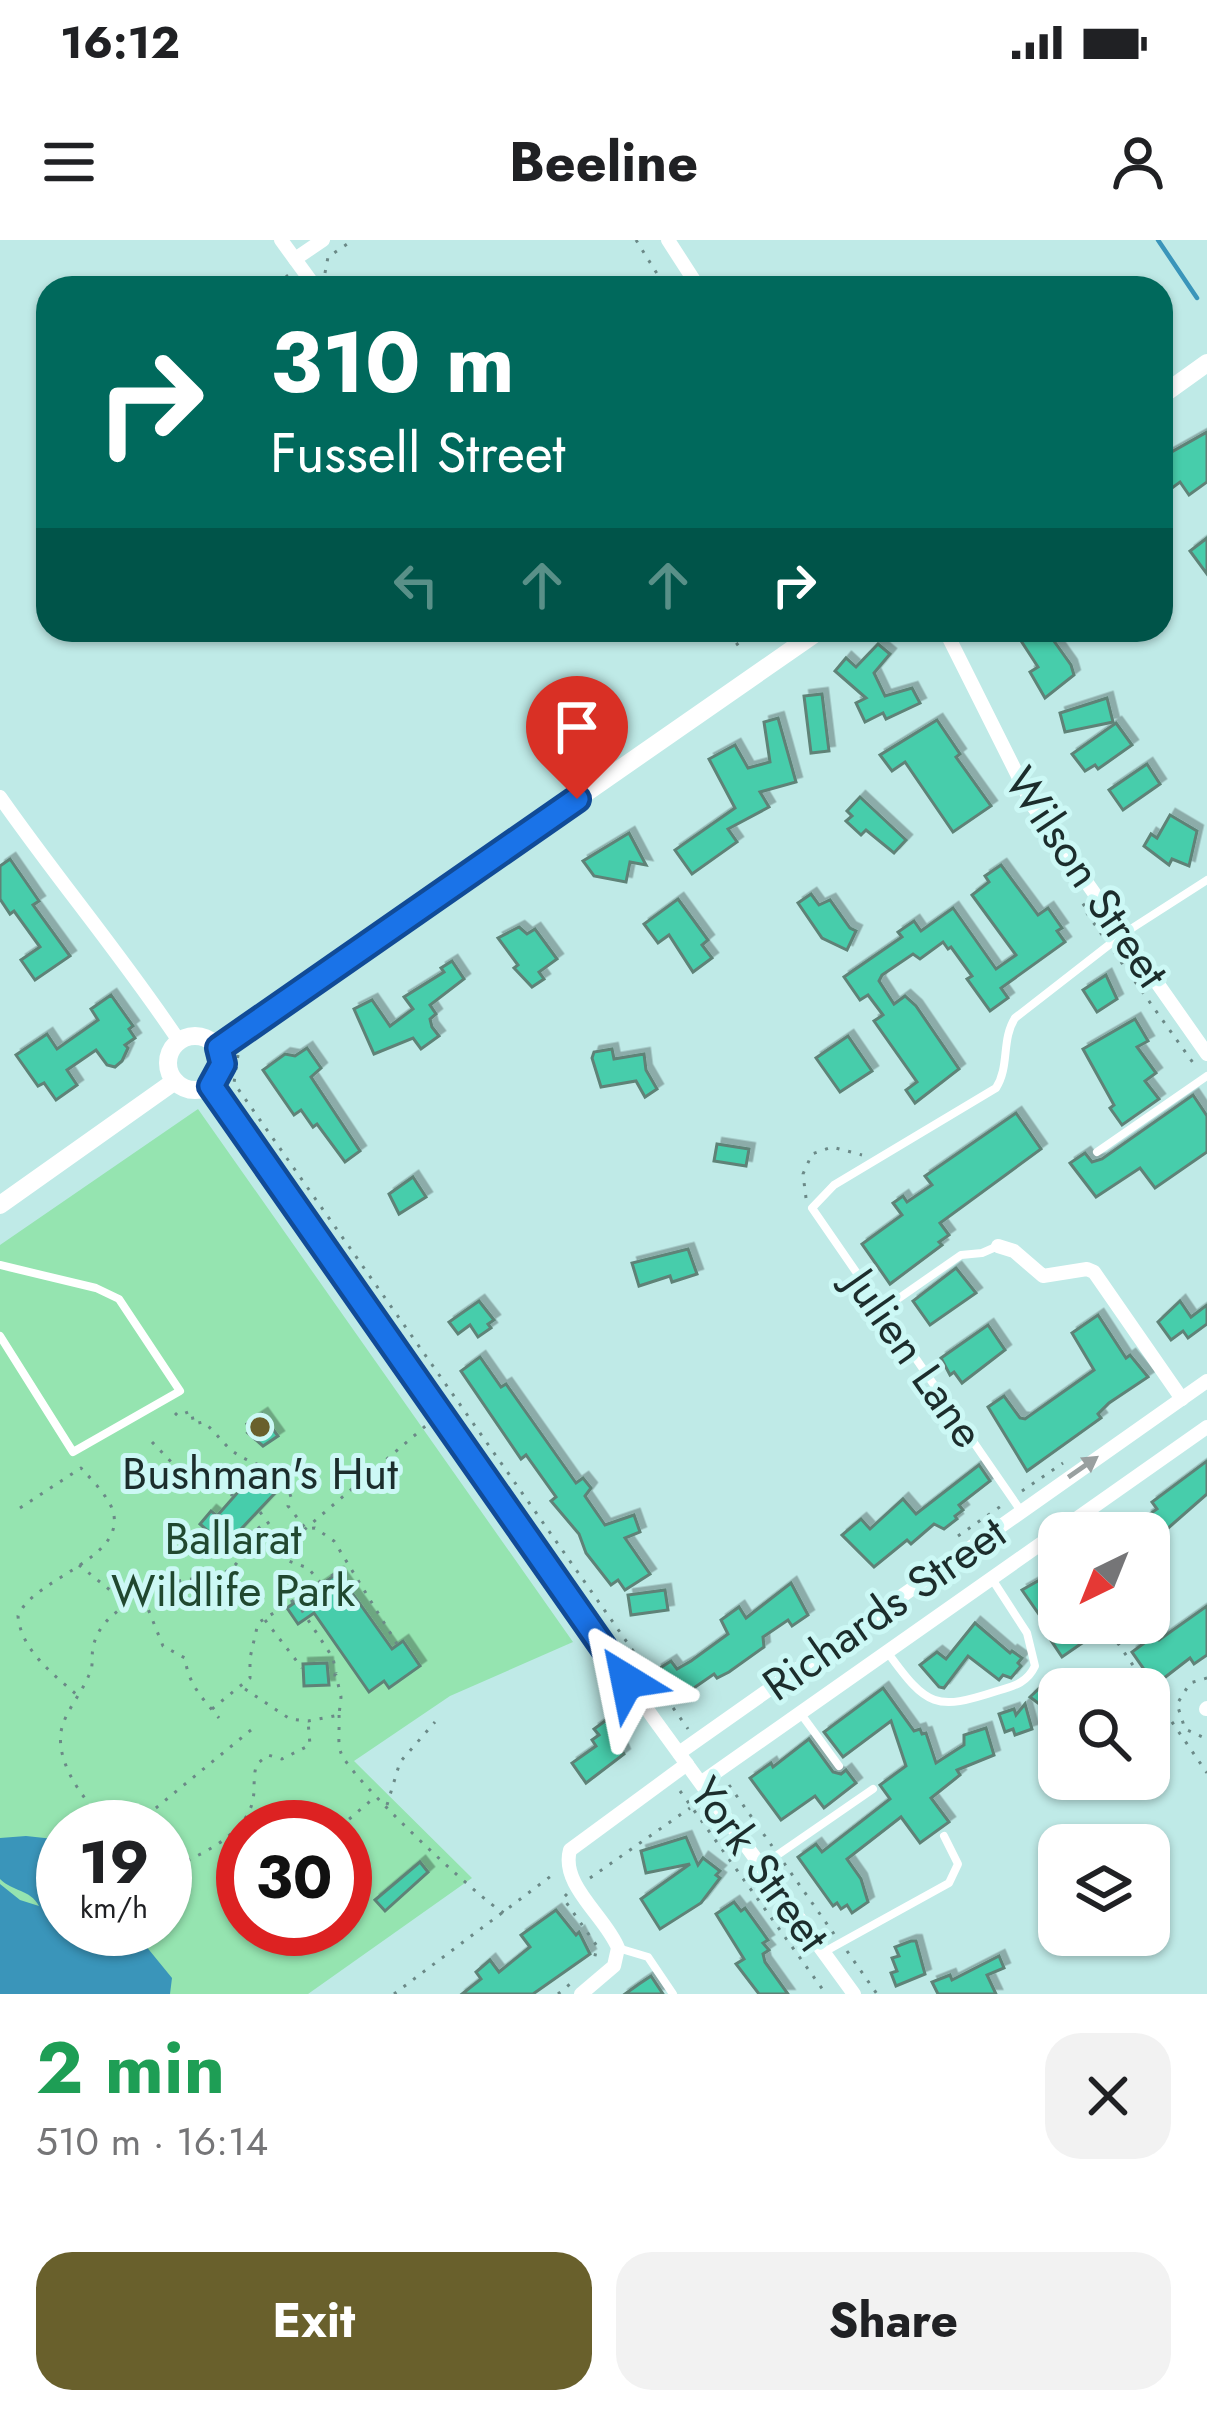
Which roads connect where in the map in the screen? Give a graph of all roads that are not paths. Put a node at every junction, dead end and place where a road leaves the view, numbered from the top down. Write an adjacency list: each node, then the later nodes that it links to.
1 (281, 240): 4 (street)
2 (323, 240): 4 (street)
3 (668, 240): 6 (street)
4 (295, 260): 5 (street)
5 (307, 276)
6 (691, 276)
7 (1207, 363): 8 (street)
8 (1173, 387)
9 (803, 642): 16 (street)
10 (952, 642): 14 (street, Wilson Street)
11 (0, 797): 12 (street)
12 (7, 821): 15 (street)
13 (1207, 880): 14 (lane)
14 (1123, 934): 17 (street, Wilson Street); 25 (lane, Julien Lane)
15 (179, 1041): 16 (street); 19 (street)
16 (224, 1045): 20 (street)
17 (1207, 1054)
18 (1205, 1077): 21 (lane)
19 (175, 1081): 20 (street); 22 (street)
20 (211, 1086): 34 (street, York Street)
21 (1097, 1152)
22 (0, 1205)
23 (998, 1246): 25 (lane); 28 (street)
24 (0, 1264): 26 (lane)
25 (881, 1310): 30 (lane, Julien Lane)
26 (0, 1336)
27 (1207, 1381): 28 (street, Richards Street)
28 (1182, 1399): 30 (street, Richards Street, one-way to 28)
29 (1207, 1427): 31 (street, Richards Street)
30 (1021, 1511): 34 (street, Richards Street)
31 (992, 1578): 32 (street, Richards Street); 32 (lane, Richards Street)
32 (887, 1652): 33 (street, Richards Street)
33 (801, 1713): 35 (lane); 36 (street, Richards Street)
34 (683, 1758): 36 (street, York Street); 40 (street, Richards Street)
35 (838, 1766)
36 (702, 1782): 39 (street, York Street)
37 (873, 1790): 39 (lane)
38 (944, 1836): 41 (lane)
39 (763, 1865): 41 (street, York Street)
40 (618, 1948): 42 (street); 43 (lane)
41 (824, 1952): 44 (street, York Street)
42 (578, 1986)
43 (673, 1994)
44 (854, 1994)

